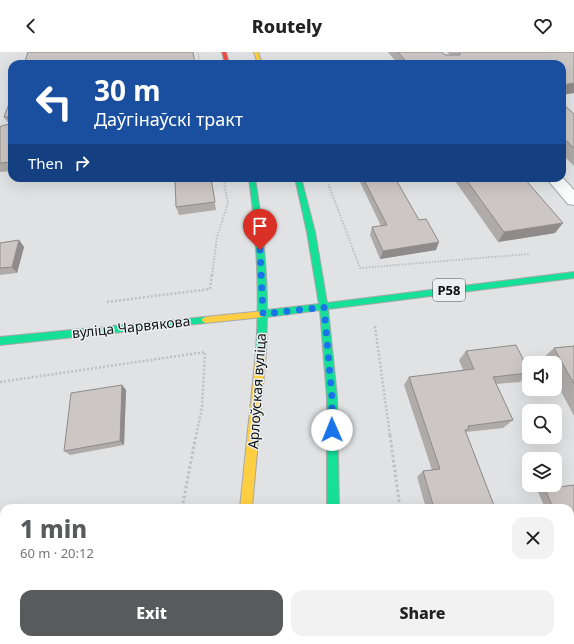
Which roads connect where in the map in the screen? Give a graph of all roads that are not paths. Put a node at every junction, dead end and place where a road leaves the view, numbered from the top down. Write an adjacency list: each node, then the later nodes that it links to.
1 (253, 182): 7 (main road, Арлоўская вуліца)
2 (299, 182): 6 (main road)
3 (558, 182): 4 (street)
4 (574, 200)
5 (574, 275): 6 (main road, Р58)
6 (324, 307): 7 (main road, Р58); 10 (main road)
7 (263, 314): 8 (main road, вуліца Чарвякова / Р58); 9 (main road, Арлоўская вуліца)
8 (0, 341)
9 (246, 504)
10 (332, 504)

